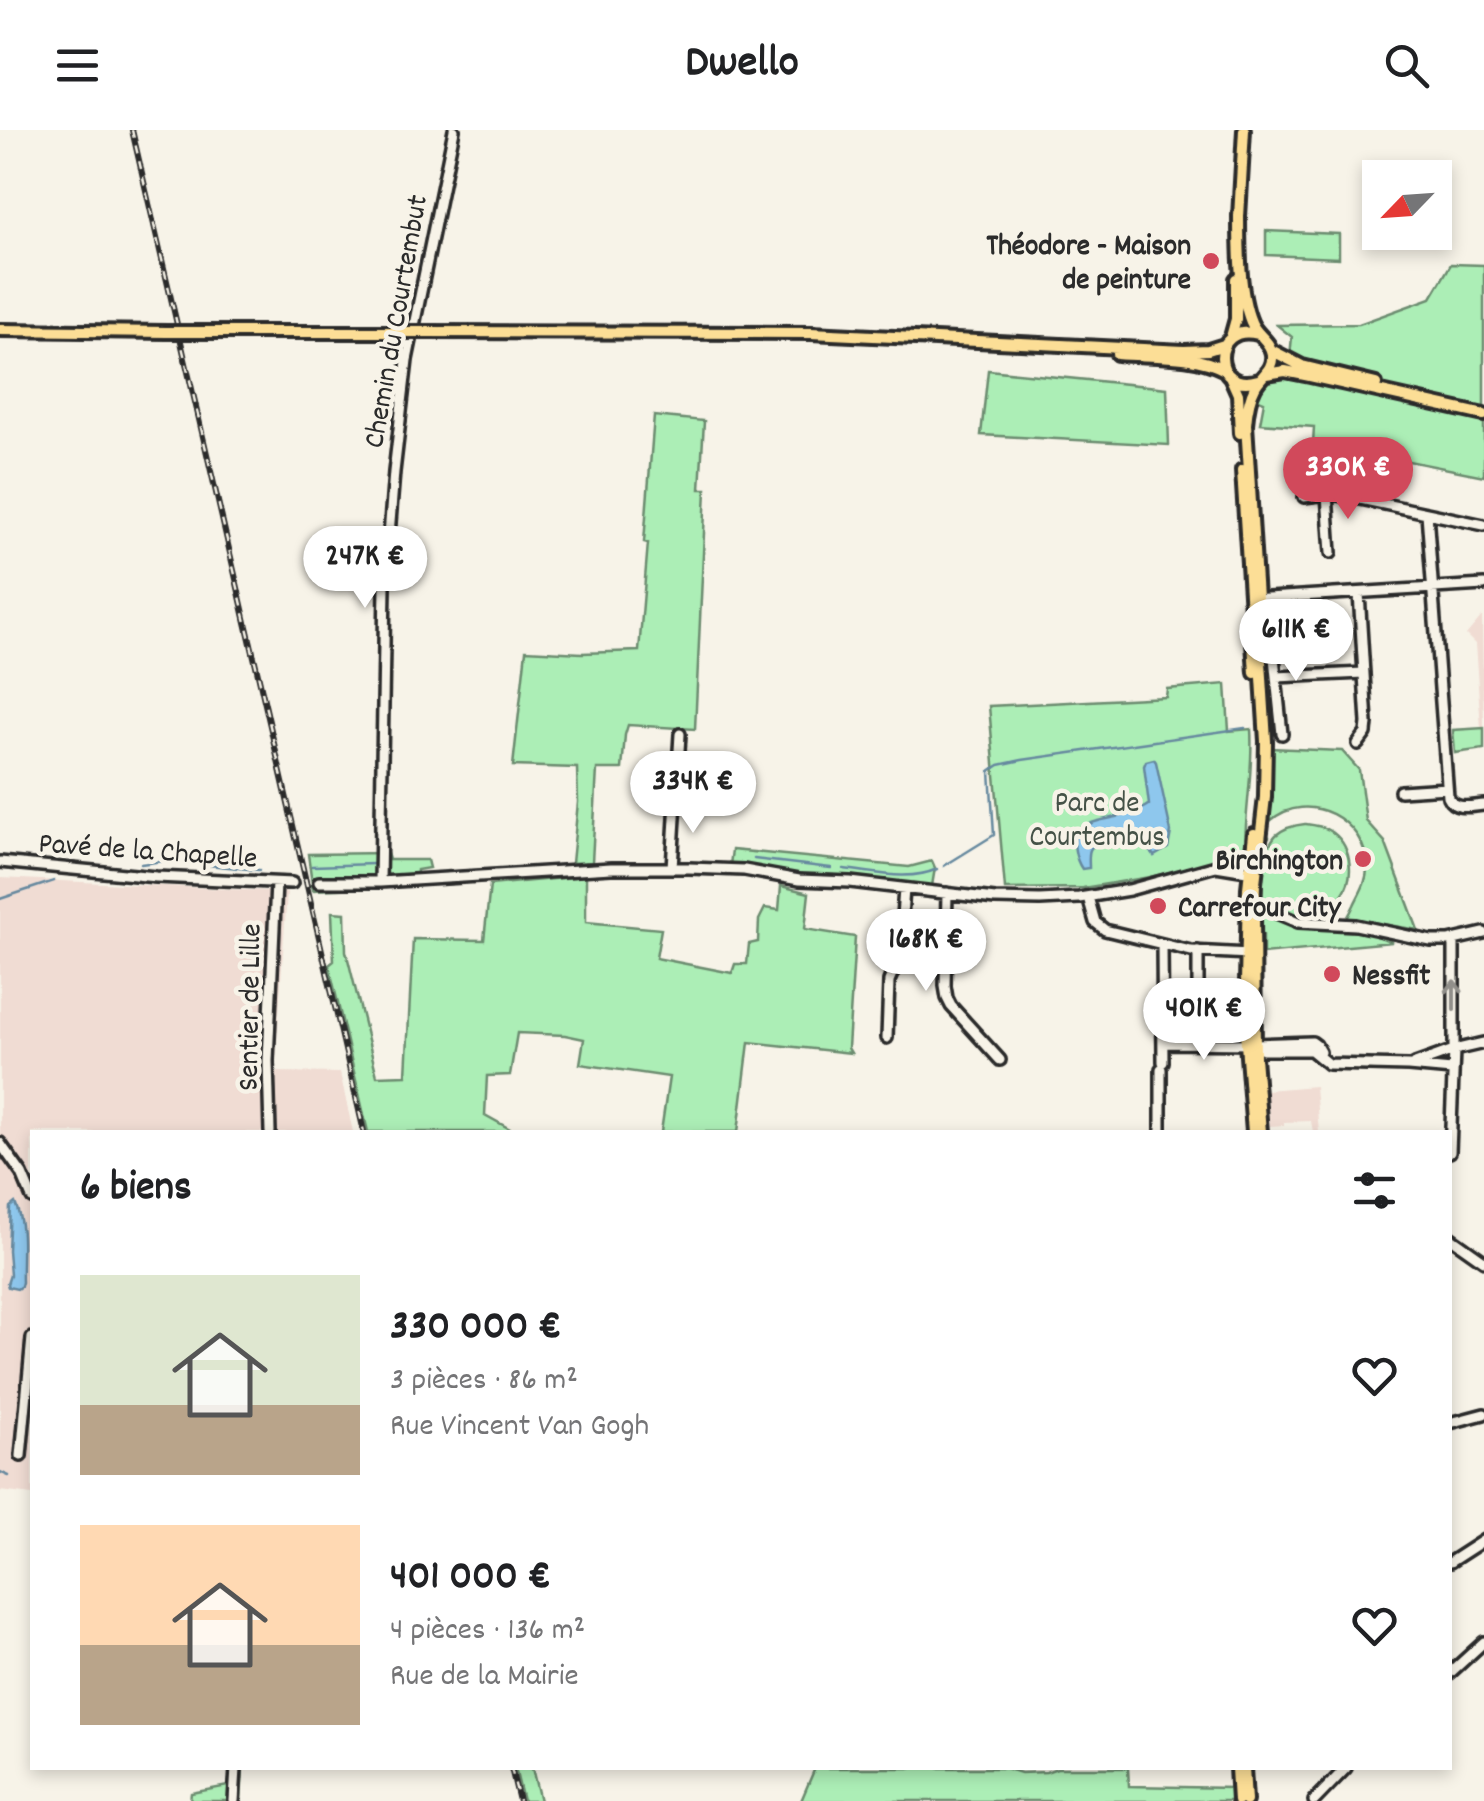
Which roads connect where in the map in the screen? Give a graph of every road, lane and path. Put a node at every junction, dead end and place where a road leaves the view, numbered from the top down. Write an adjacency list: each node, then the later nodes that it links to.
1 (454, 130): 35 (street, Chemin du Courtembut)
2 (1244, 130): 3 (main road)
3 (1239, 215): 5 (main road); 6 (main road)
4 (0, 330): 7 (main road, bridge)
5 (1259, 334): 6 (main road); 8 (main road)
6 (1228, 341): 7 (main road); 9 (main road)
7 (1031, 344): 9 (main road)
8 (1272, 350): 10 (main road); 11 (main road)
9 (1228, 373): 10 (main road); 21 (main road)
10 (1264, 376): 11 (main road); 21 (main road)
11 (1468, 411): 12 (main road)
12 (1484, 415)
13 (1327, 494): 14 (street); 15 (street); 17 (street)
14 (1304, 496)
15 (1427, 513): 16 (street); 19 (street)
16 (1484, 524)
17 (1331, 553)
18 (1484, 584): 19 (street)
19 (1433, 588): 20 (street); 28 (street)
20 (1359, 593): 21 (street); 23 (street)
21 (1254, 599): 33 (main road)
22 (1272, 638): 24 (street)
23 (1364, 673): 24 (street); 27 (street)
24 (1276, 678): 26 (street)
25 (680, 734): 32 (street)
26 (1282, 734)
27 (1358, 744)
28 (1447, 788): 29 (street); 30 (street)
29 (1400, 791)
30 (1484, 805)
31 (0, 862): 36 (street, Pavé de la Chapelle)
32 (672, 868): 35 (street); 38 (street)
33 (1253, 872): 40 (street); 41 (main road)
34 (319, 882): 35 (street)
35 (380, 882)
36 (276, 883): 37 (street, Pavé de la Chapelle); 56 (street, Sentier de Lille)
37 (292, 883)
38 (904, 888): 39 (street); 47 (street)
39 (946, 893): 40 (street); 53 (street)
40 (1088, 896): 44 (street)
41 (1251, 905): 43 (street); 46 (main road)
42 (1484, 933): 43 (street)
43 (1454, 940): 52 (street, one-way to 43)
44 (1162, 944): 45 (street); 48 (street)
45 (1198, 952): 46 (street); 50 (street)
46 (1250, 954): 51 (main road)
47 (887, 1038)
48 (1163, 1043): 50 (street); 57 (street)
49 (1484, 1043): 52 (street)
50 (1198, 1044): 51 (street)
51 (1250, 1044): 54 (street); 58 (main road); 59 (main road)
52 (1454, 1050): 54 (street); 55 (street)
53 (1000, 1060)
54 (1408, 1066): 55 (street)
55 (1452, 1070): 60 (street)
56 (270, 1130)
57 (1162, 1130)
58 (1253, 1130)
59 (1261, 1130)
60 (1451, 1130)
61 (0, 1143): 62 (street)
62 (30, 1193)
63 (1452, 1238): 64 (street)
64 (1484, 1261)
65 (30, 1359): 68 (street)
66 (1484, 1414): 67 (street)
67 (1452, 1422)
68 (21, 1456)
69 (1484, 1540): 70 (street)
70 (1452, 1561)
71 (1484, 1642): 72 (street)
72 (1452, 1671)
73 (236, 1770): 77 (street)
74 (1236, 1770): 78 (main road)
75 (1244, 1770): 78 (main road)
76 (1344, 1770): 79 (street)
77 (234, 1801)
78 (1242, 1801)
79 (1314, 1801)

